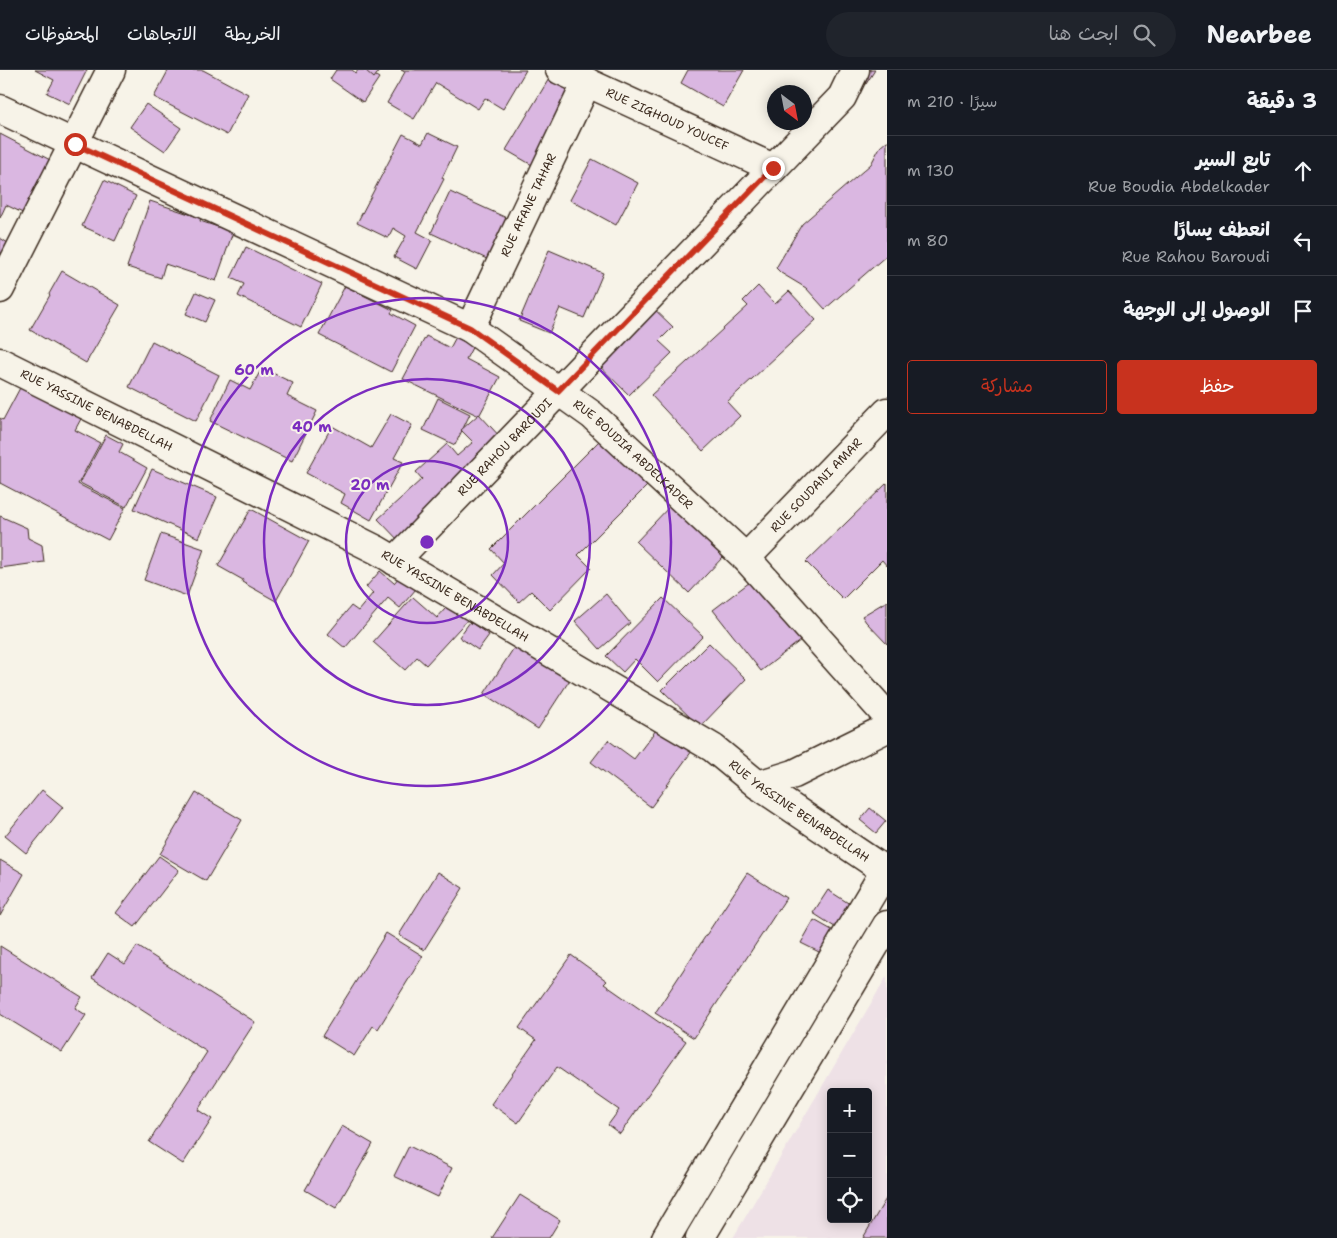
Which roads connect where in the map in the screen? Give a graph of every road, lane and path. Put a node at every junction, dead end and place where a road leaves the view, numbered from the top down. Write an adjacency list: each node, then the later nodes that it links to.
1 (111, 70): 6 (street)
2 (560, 70): 4 (street, RUE ZIGHOUD YOUCEF)
3 (855, 70): 7 (street, RUE RAHOU BAROUDI)
4 (587, 82): 7 (street, RUE ZIGHOUD YOUCEF); 9 (street, RUE AFANE TAHAR)
5 (0, 109): 6 (street, RUE BOUDIA ABDELKADER)
6 (75, 144): 8 (street); 9 (street, RUE BOUDIA ABDELKADER)
7 (773, 168): 11 (street, RUE RAHOU BAROUDI)
8 (0, 289)
9 (470, 328): 11 (street, RUE BOUDIA ABDELKADER)
10 (0, 362): 14 (street, RUE YASSINE BENABDELLAH)
11 (558, 391): 13 (street, RUE BOUDIA ABDELKADER); 14 (street, RUE RAHOU BAROUDI)
12 (887, 412): 13 (street, RUE SOUDANI AMAR)
13 (746, 558): 15 (street, RUE BOUDIA ABDELKADER)
14 (395, 561): 17 (street, RUE YASSINE BENABDELLAH)
15 (887, 716)
16 (887, 728): 17 (street)
17 (758, 785): 18 (street, RUE YASSINE BENABDELLAH)
18 (886, 871): 20 (street)
19 (887, 925): 21 (street)
20 (666, 1238)
21 (700, 1238)

